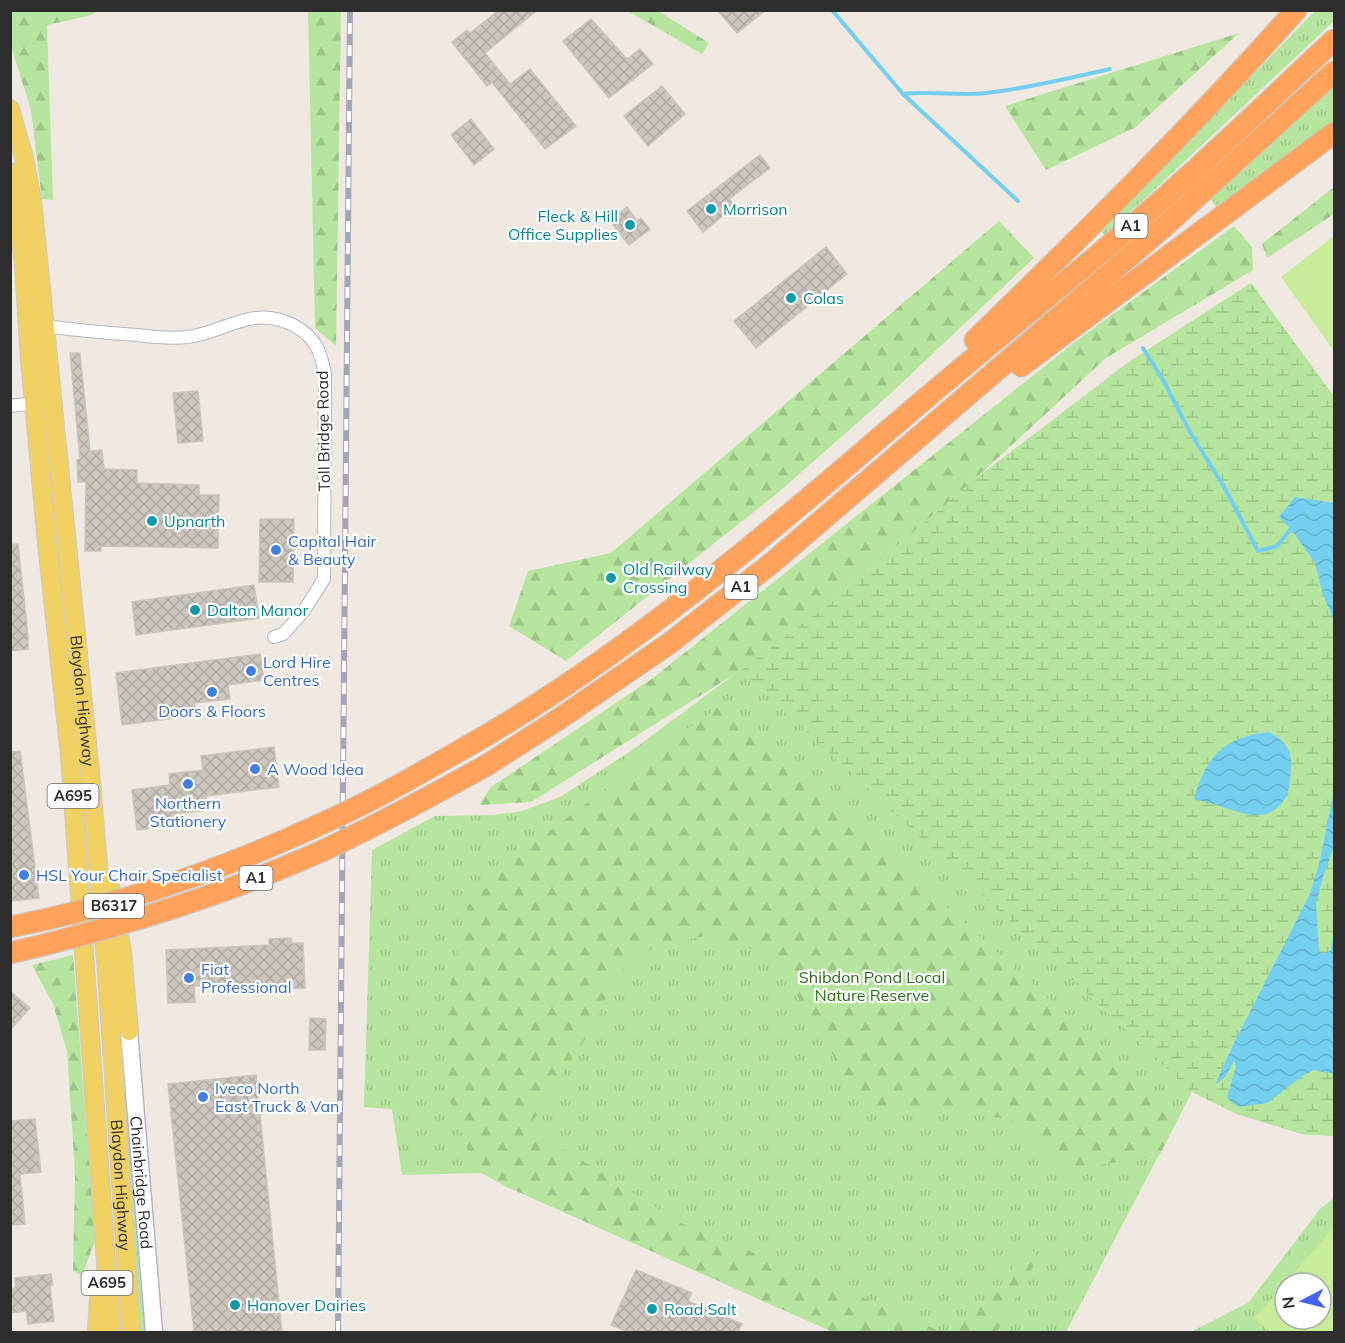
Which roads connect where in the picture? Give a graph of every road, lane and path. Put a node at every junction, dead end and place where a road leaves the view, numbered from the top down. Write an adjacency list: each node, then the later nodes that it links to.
1 (1296, 10): 12 (highway)
2 (1335, 39): 12 (highway, A1)
3 (1335, 72): 10 (highway, A1)
4 (10, 109): 8 (main road, Blaydon Highway / A695)
5 (1335, 133): 10 (highway)
6 (10, 172): 9 (main road, Blaydon Highway)
7 (10, 261): 9 (main road, A695)
8 (45, 326): 14 (street, Toll Bridge Road); 15 (main road, Blaydon Highway / A695)
9 (30, 359): 11 (main road, Blaydon Highway / A695)
10 (978, 387): 17 (highway, A1, bridge)
11 (34, 403): 13 (street); 19 (main road, Blaydon Highway / A695)
12 (919, 404): 16 (highway, A1, bridge)
13 (10, 406)
14 (274, 637)
15 (91, 782): 18 (main road, B6317); 22 (main road, Blaydon Highway / A695)
16 (10, 927)
17 (10, 953)
18 (129, 1031): 23 (main road, Chainbridge Road / B6317)
19 (104, 1234): 20 (main road); 21 (main road, Blaydon Highway / A695)
20 (97, 1332)
21 (111, 1332)
22 (131, 1332)
23 (153, 1332)

